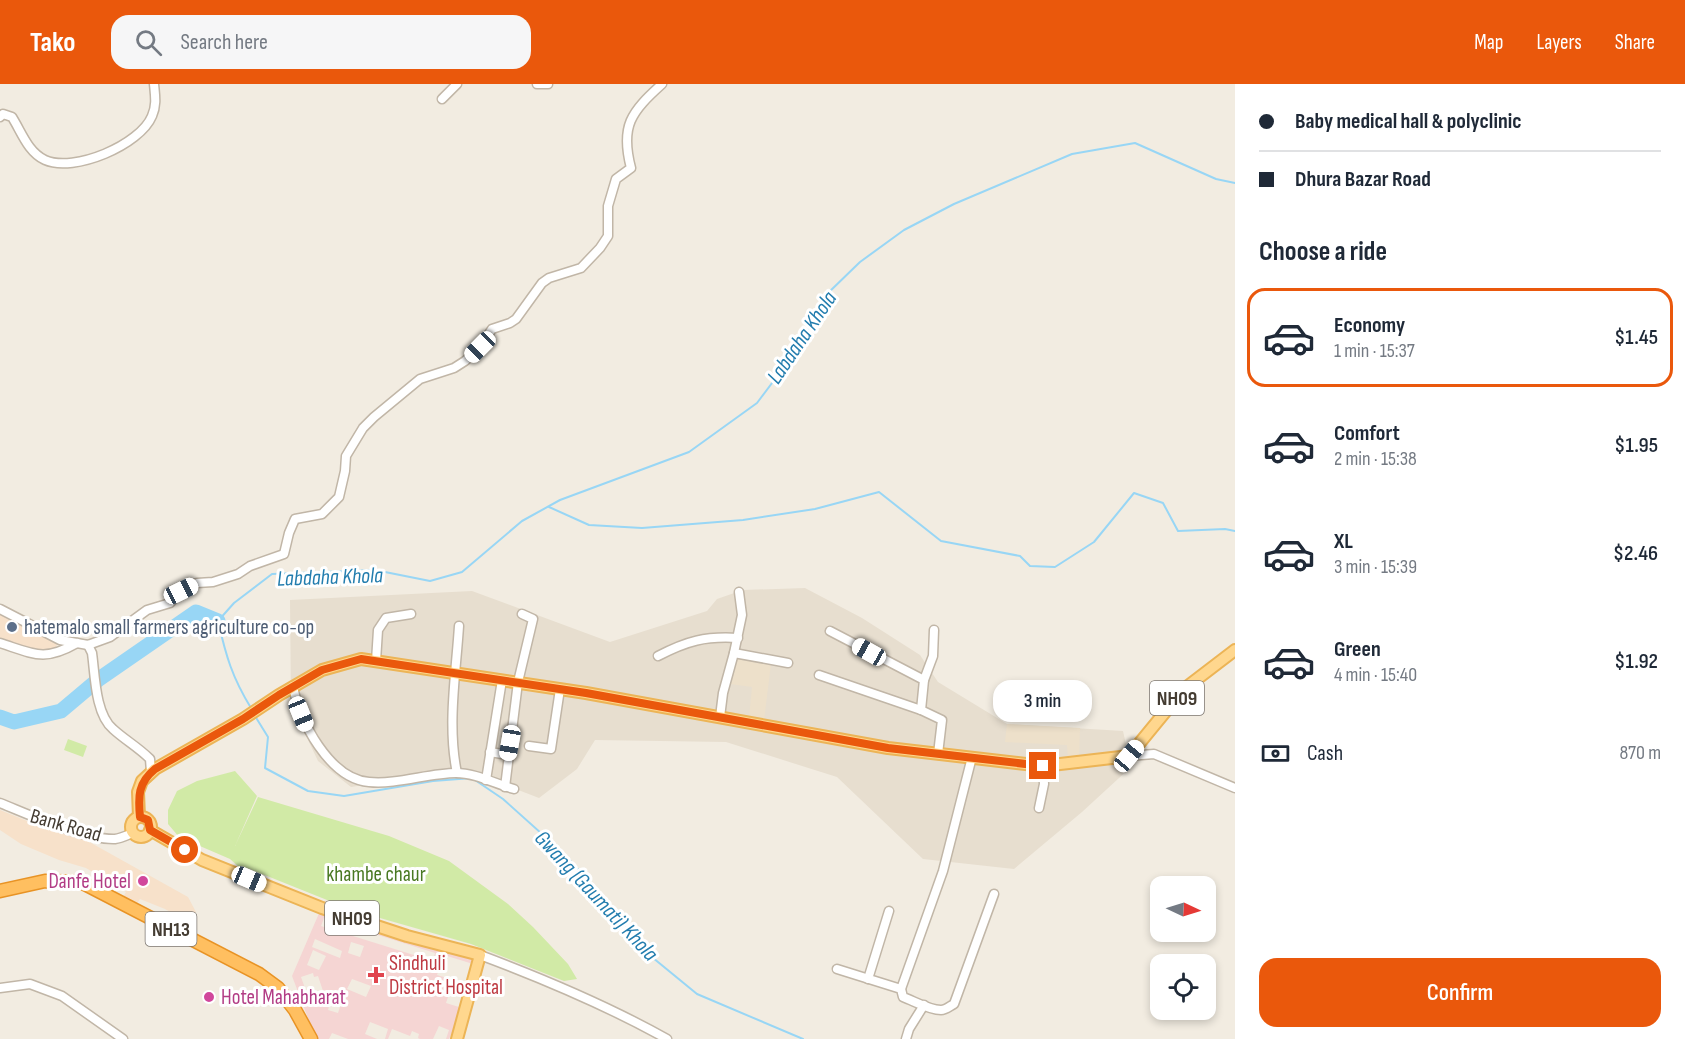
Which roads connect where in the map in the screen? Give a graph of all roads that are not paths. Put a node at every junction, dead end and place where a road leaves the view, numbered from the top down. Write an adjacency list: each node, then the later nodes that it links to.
1 (154, 84): 9 (street)
2 (457, 84): 8 (street)
3 (537, 84): 4 (street)
4 (548, 84)
5 (651, 84): 7 (street)
6 (662, 84): 7 (street)
7 (648, 98): 20 (street)
8 (442, 99)
9 (0, 117)
10 (740, 592): 17 (street)
11 (0, 609): 19 (street)
12 (411, 614): 24 (street)
13 (522, 614): 30 (street)
14 (459, 626): 26 (street)
15 (934, 630): 29 (street)
16 (830, 631): 29 (street)
17 (738, 638): 22 (street); 23 (street)
18 (0, 643): 19 (street)
19 (77, 643): 20 (street)
20 (90, 649): 42 (street)
21 (1235, 650): 39 (main road, NH09)
22 (734, 653): 25 (street); 34 (street)
23 (658, 656)
24 (376, 661): 26 (main road); 31 (main road)
25 (788, 663)
26 (455, 672): 28 (main road); 43 (street)
27 (819, 675): 33 (street)
28 (502, 680): 30 (main road); 36 (street)
29 (924, 680): 33 (street)
30 (519, 682): 32 (main road); 38 (street)
31 (293, 686): 42 (main road); 43 (street)
32 (560, 688): 34 (main road); 35 (street)
33 (921, 710): 37 (street)
34 (720, 717): 37 (main road)
35 (529, 746)
36 (490, 752): 38 (street); 44 (street)
37 (938, 754): 40 (main road)
38 (508, 755): 44 (street)
39 (1129, 756): 41 (main road); 45 (street)
40 (972, 758): 41 (main road); 58 (street)
41 (1043, 766): 47 (street)
42 (151, 772): 48 (main road)
43 (457, 773): 44 (street)
44 (486, 780)
45 (1235, 788)
46 (0, 803): 50 (street, Bank Road)
47 (1039, 808)
48 (140, 817): 49 (main road, NH09); 50 (main road)
49 (150, 830): 50 (main road); 54 (main road, NH09)
50 (133, 833)
51 (0, 891): 61 (highway, NH13)
52 (994, 894): 59 (street)
53 (889, 911): 56 (street)
54 (480, 955): 62 (main road); 63 (street)
55 (837, 969): 56 (street)
56 (868, 979): 58 (street)
57 (0, 988): 60 (street)
58 (901, 989): 59 (street)
59 (924, 1005): 64 (street)
60 (123, 1039)
61 (311, 1039)
62 (457, 1039)
63 (667, 1039)
64 (906, 1039)

